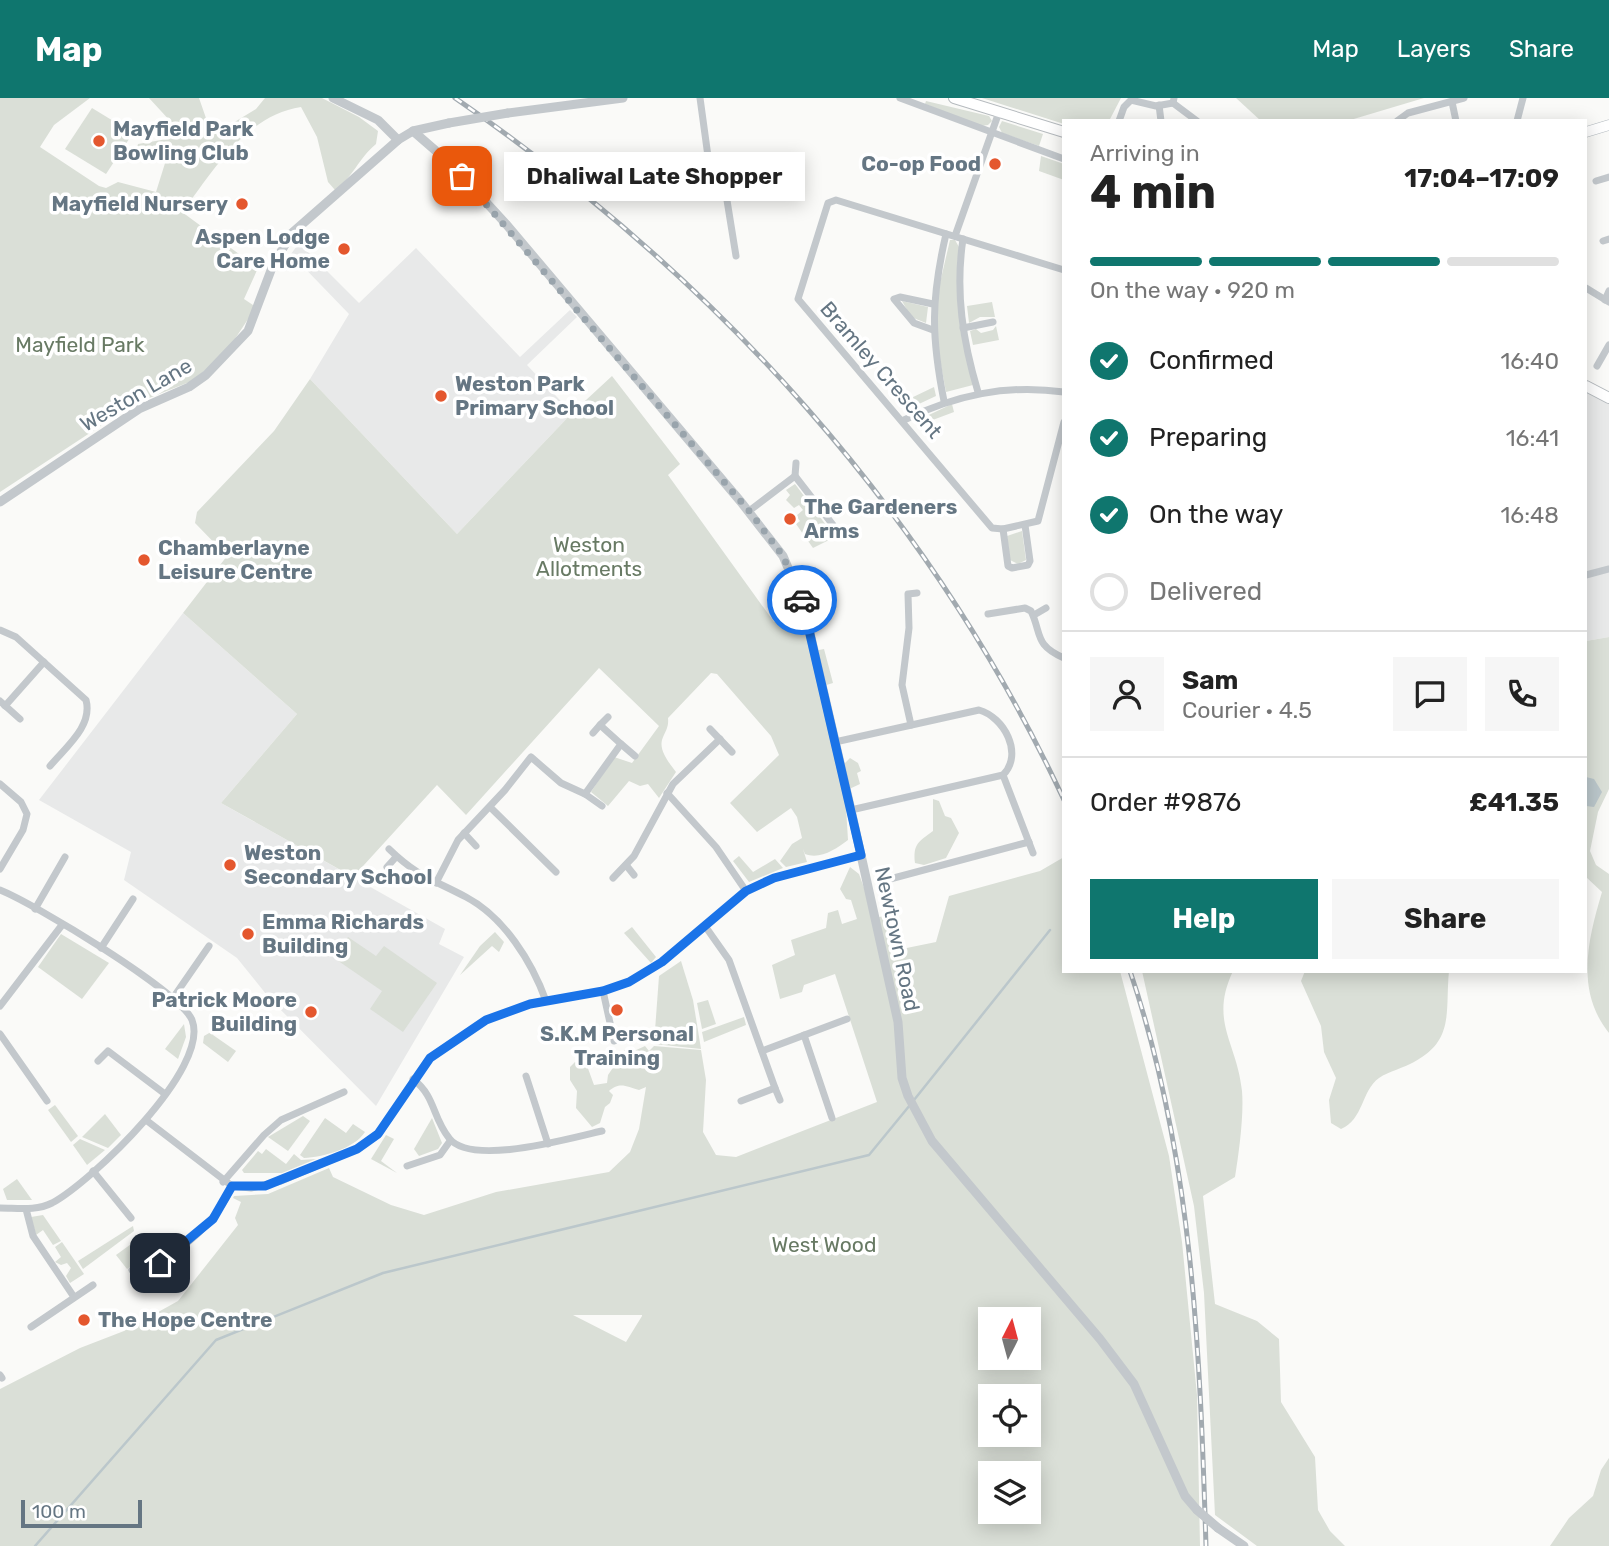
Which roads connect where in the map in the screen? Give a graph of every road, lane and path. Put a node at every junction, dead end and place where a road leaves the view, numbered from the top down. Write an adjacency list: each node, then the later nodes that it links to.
1 (333, 98): 23 (street)
2 (623, 98): 19 (street, Weston Lane, bridge)
3 (700, 98): 25 (street)
4 (900, 98): 22 (street)
5 (954, 98): 11 (main road)
6 (1464, 98): 9 (street)
7 (1523, 98): 17 (street)
8 (1173, 100): 10 (street); 14 (street)
9 (1452, 102): 15 (street); 16 (street)
10 (1159, 105): 12 (street); 13 (street)
11 (999, 112): 20 (main road); 22 (street)
12 (1120, 119)
13 (1161, 119)
14 (1195, 119)
15 (1400, 119)
16 (1456, 119)
17 (1518, 119)
18 (1609, 125): 21 (main road)
19 (413, 131): 23 (street, Weston Lane); 53 (street, Newtown Road)
20 (1062, 131)
21 (1587, 132)
22 (992, 133): 24 (street); 30 (street)
23 (398, 140): 52 (street, Weston Lane)
24 (1062, 158)
25 (710, 171): 28 (street); 32 (street)
26 (1609, 177): 27 (street)
27 (1595, 181)
28 (639, 183)
29 (946, 233): 30 (street, Bramley Crescent); 37 (street); 48 (street, Bramley Crescent)
30 (955, 236): 31 (street, Bramley Crescent)
31 (963, 239): 33 (street, Bramley Crescent); 39 (street)
32 (736, 256)
33 (1062, 269)
34 (1587, 289): 36 (street)
35 (1609, 290): 36 (street)
36 (1607, 301)
37 (933, 304): 40 (street); 40 (street)
38 (993, 323): 39 (street)
39 (963, 328): 45 (street)
40 (933, 330): 47 (street)
41 (1609, 345): 42 (street)
42 (1597, 366)
43 (1587, 387): 46 (main road)
44 (1062, 392): 45 (street)
45 (978, 393): 47 (street)
46 (1609, 398)
47 (944, 401): 48 (street)
48 (904, 420): 56 (street, Bramley Crescent)
49 (1062, 430): 55 (street)
50 (796, 463): 51 (street)
51 (795, 476): 53 (street); 54 (street)
52 (0, 502)
53 (750, 512): 74 (street, Newtown Road)
54 (833, 524)
55 (1025, 525): 56 (street); 56 (street)
56 (1003, 529)
57 (1609, 569): 58 (street)
58 (1587, 575)
59 (917, 593): 69 (street)
60 (1046, 608): 62 (street)
61 (988, 614): 62 (street)
62 (1034, 615): 64 (street)
63 (0, 630): 65 (street)
64 (1062, 657)
65 (44, 662): 66 (street); 78 (street)
66 (3, 703): 68 (street)
67 (608, 717): 70 (street)
68 (20, 719)
69 (911, 724): 74 (street); 79 (street)
70 (600, 726): 72 (street); 75 (street)
71 (710, 729): 73 (street)
72 (593, 733)
73 (720, 739): 76 (street); 81 (street)
74 (835, 742): 85 (street, Newtown Road)
75 (621, 744): 77 (street); 82 (street)
76 (732, 752)
77 (635, 756)
78 (50, 766)
79 (1003, 775): 85 (street); 87 (street)
80 (0, 784): 96 (street)
81 (667, 793): 94 (street); 103 (street)
82 (585, 794): 83 (street); 84 (street)
83 (602, 806)
84 (490, 807): 86 (street); 97 (street)
85 (851, 810): 91 (street, Newtown Road)
86 (464, 833): 88 (street); 101 (street)
87 (1029, 842): 90 (street); 100 (street)
88 (476, 845)
89 (389, 849): 92 (street)
90 (1033, 853)
91 (861, 855): 103 (street); 148 (street, Newtown Road, bridge)
92 (396, 856): 95 (street); 101 (street)
93 (65, 857): 105 (street)
94 (626, 865): 98 (street); 99 (street)
95 (387, 867)
96 (0, 869)
97 (556, 872)
98 (635, 874)
99 (613, 878)
100 (890, 879)
101 (436, 883): 108 (street)
102 (0, 890): 105 (street)
103 (746, 891): 107 (street)
104 (133, 899): 110 (street)
105 (35, 909): 106 (street)
106 (61, 925): 110 (street); 115 (street)
107 (705, 926): 112 (street); 120 (street)
108 (515, 945): 111 (street); 114 (street)
109 (209, 946): 113 (street)
110 (101, 948): 113 (street)
111 (507, 952)
112 (603, 991): 114 (street); 119 (street)
113 (173, 998): 126 (street)
114 (546, 1001): 123 (street)
115 (0, 1006)
116 (847, 1019): 118 (street)
117 (0, 1034): 128 (street)
118 (804, 1035): 120 (street); 130 (street)
119 (614, 1041)
120 (762, 1051): 124 (street)
121 (98, 1061): 126 (street)
122 (526, 1076): 134 (street)
123 (413, 1079): 133 (street); 138 (street)
124 (775, 1088): 127 (street); 129 (street)
125 (344, 1093): 137 (street)
126 (165, 1094): 131 (street)
127 (780, 1100)
128 (47, 1101)
129 (741, 1101)
130 (832, 1118)
131 (146, 1120): 136 (street); 137 (street)
132 (602, 1131): 134 (street)
133 (450, 1141): 134 (street); 135 (street)
134 (548, 1144)
135 (407, 1166)
136 (93, 1171): 140 (street); 141 (street)
137 (223, 1182): 138 (street)
138 (232, 1186): 143 (street)
139 (0, 1207): 140 (street)
140 (26, 1209): 146 (street)
141 (131, 1218)
142 (132, 1270): 143 (street)
143 (139, 1279): 145 (street)
144 (93, 1285): 146 (street)
145 (145, 1289)
146 (74, 1297): 147 (street)
147 (32, 1327)
148 (1244, 1546)

